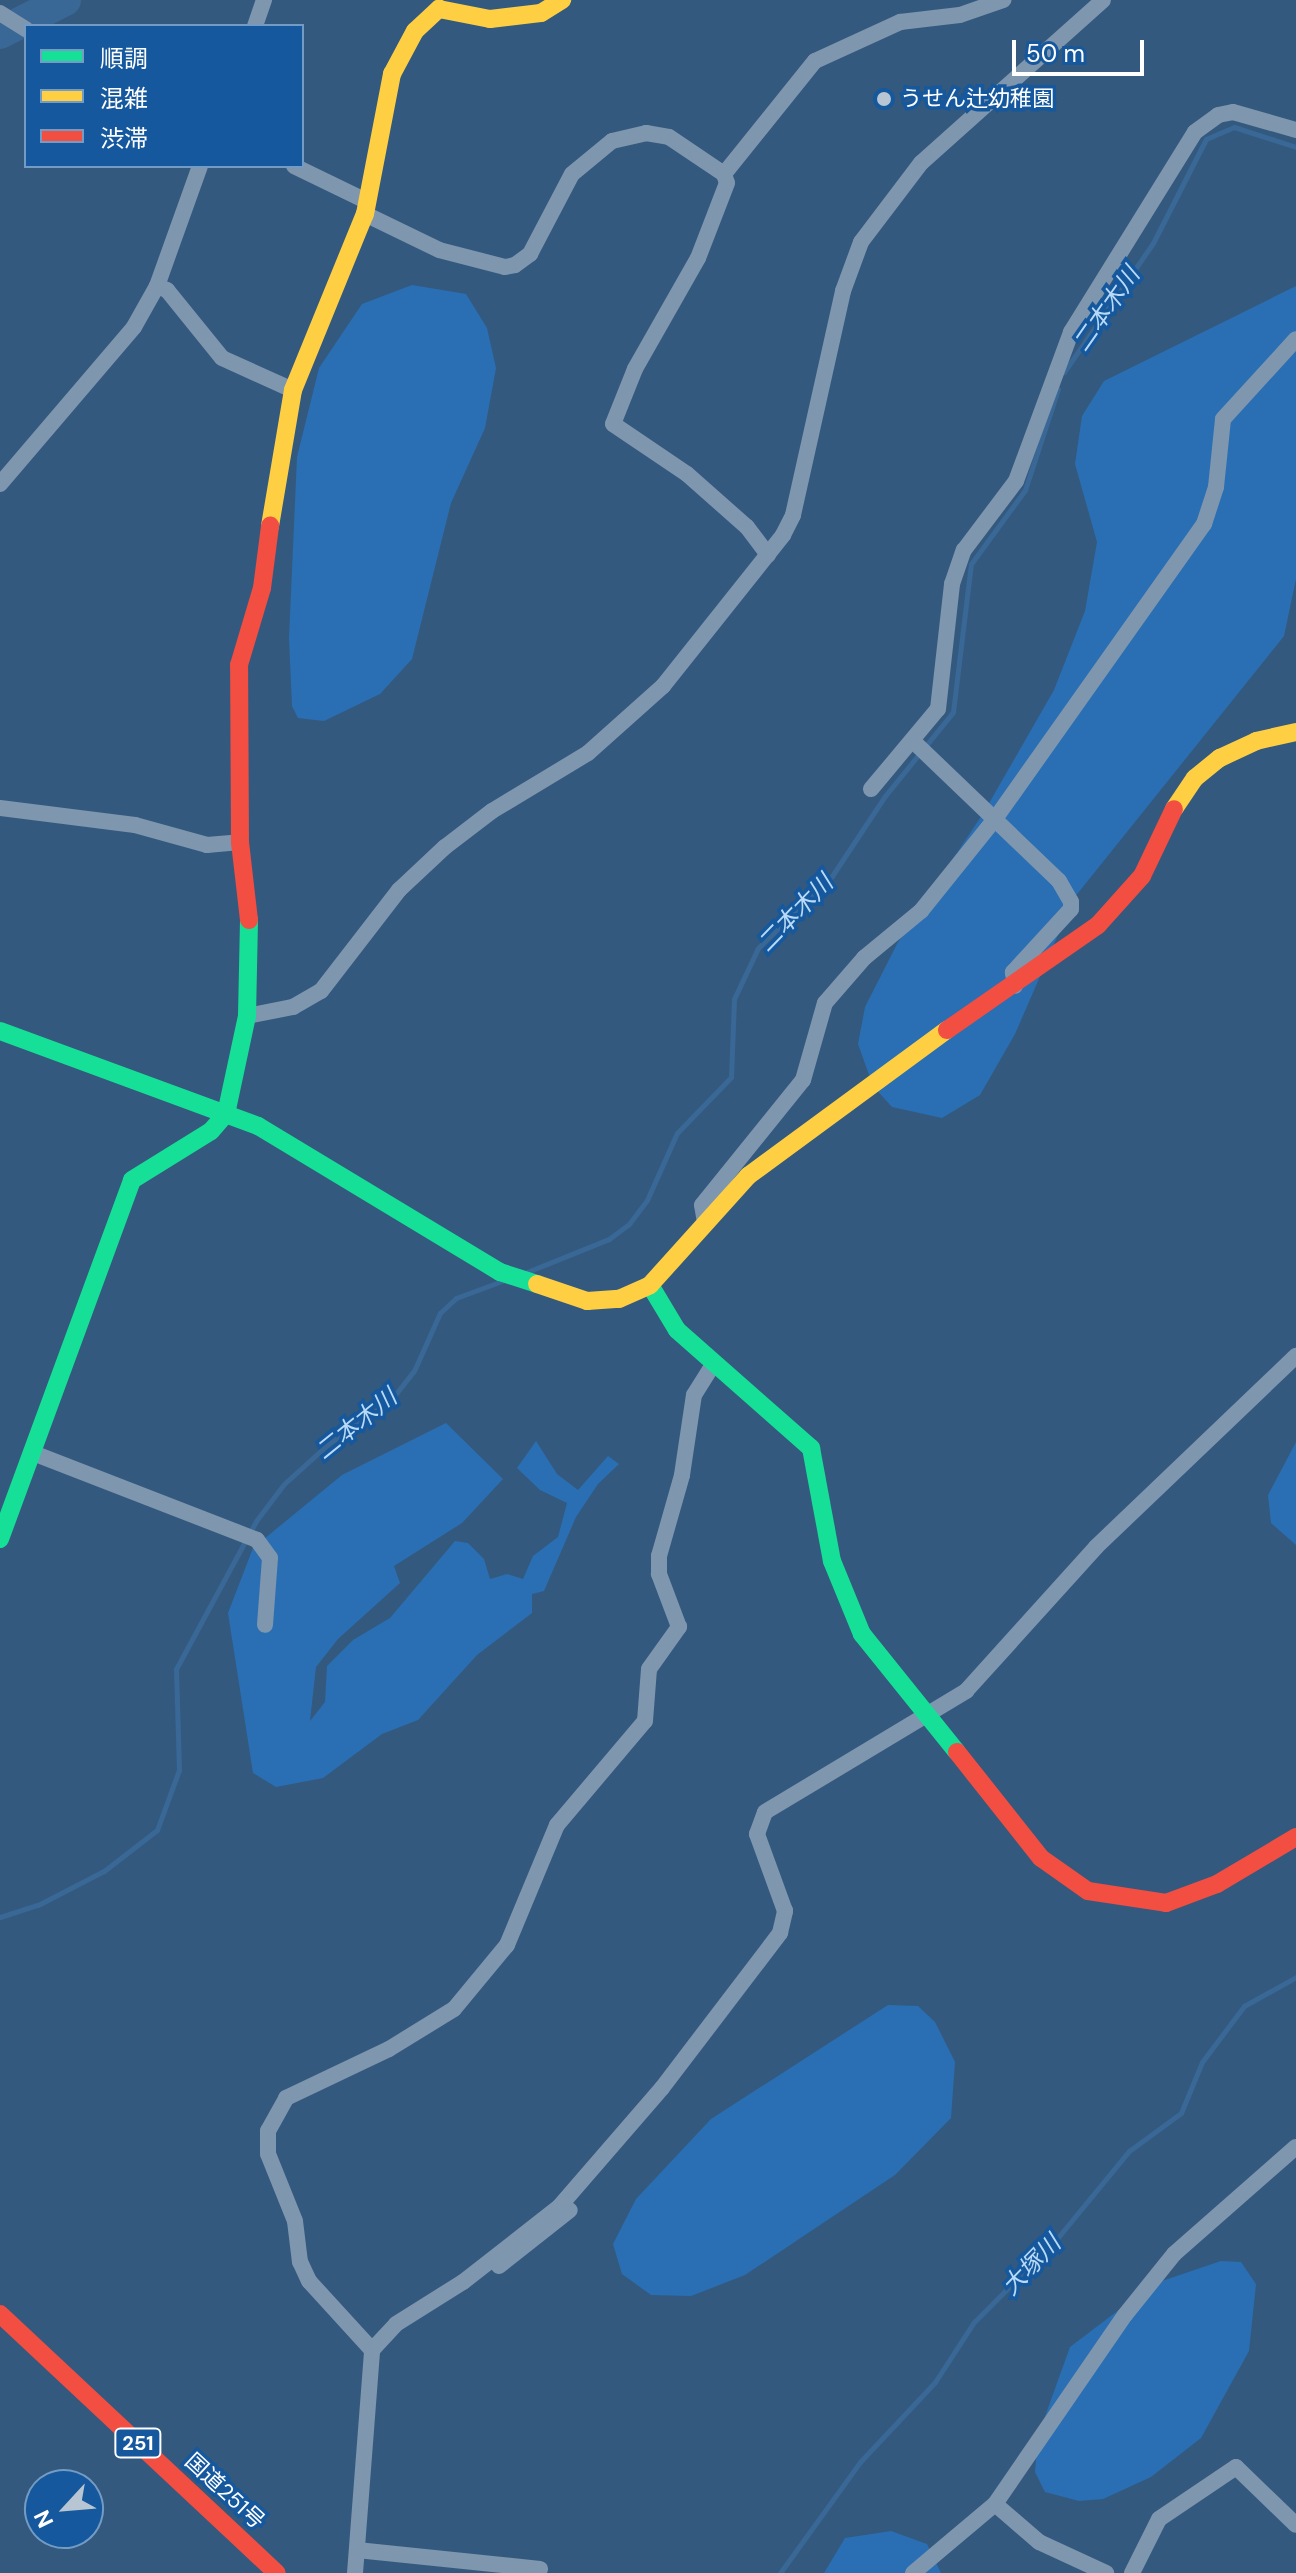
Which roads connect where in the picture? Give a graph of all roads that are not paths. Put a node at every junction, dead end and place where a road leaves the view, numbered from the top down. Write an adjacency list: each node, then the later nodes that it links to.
1 (264, 0): 6 (street)
2 (562, 0): 12 (main road)
3 (1003, 0): 11 (street)
4 (1103, 0): 17 (street)
5 (0, 13): 7 (street)
6 (256, 24)
7 (24, 28)
8 (1296, 130): 19 (street)
9 (199, 168): 13 (street)
10 (297, 168): 12 (street)
11 (724, 174): 12 (street); 17 (street)
12 (364, 207): 15 (main road)
13 (157, 286): 15 (street); 16 (street)
14 (1296, 339): 22 (street)
15 (293, 390): 23 (main road)
16 (0, 484)
17 (768, 555): 25 (street)
18 (1296, 732): 24 (main road)
19 (920, 747): 20 (street); 22 (street)
20 (871, 789)
21 (0, 808): 23 (street)
22 (995, 819): 24 (street); 28 (street)
23 (240, 842): 25 (main road)
24 (1015, 986): 28 (main road)
25 (247, 1016): 27 (main road)
26 (0, 1031): 27 (main road)
27 (226, 1114): 29 (main road); 32 (main road)
28 (705, 1222): 29 (main road)
29 (650, 1285): 31 (main road)
30 (1296, 1356): 36 (street)
31 (713, 1365): 36 (main road); 42 (street)
32 (33, 1453): 33 (main road); 35 (street)
33 (7, 1502): 34 (main road)
34 (0, 1539)
35 (265, 1625)
36 (922, 1713): 37 (main road); 40 (street)
37 (1296, 1837)
38 (1296, 2147): 43 (street)
39 (570, 2210): 40 (street)
40 (484, 2266): 42 (street)
41 (0, 2314): 47 (main road, 国道251号 / 251)
42 (372, 2350): 45 (street)
43 (995, 2504): 49 (street); 50 (street)
44 (1296, 2525): 51 (street)
45 (357, 2550): 46 (street); 48 (street)
46 (540, 2569)
47 (277, 2573)
48 (355, 2573)
49 (913, 2573)
50 (1106, 2573)
51 (1132, 2573)

